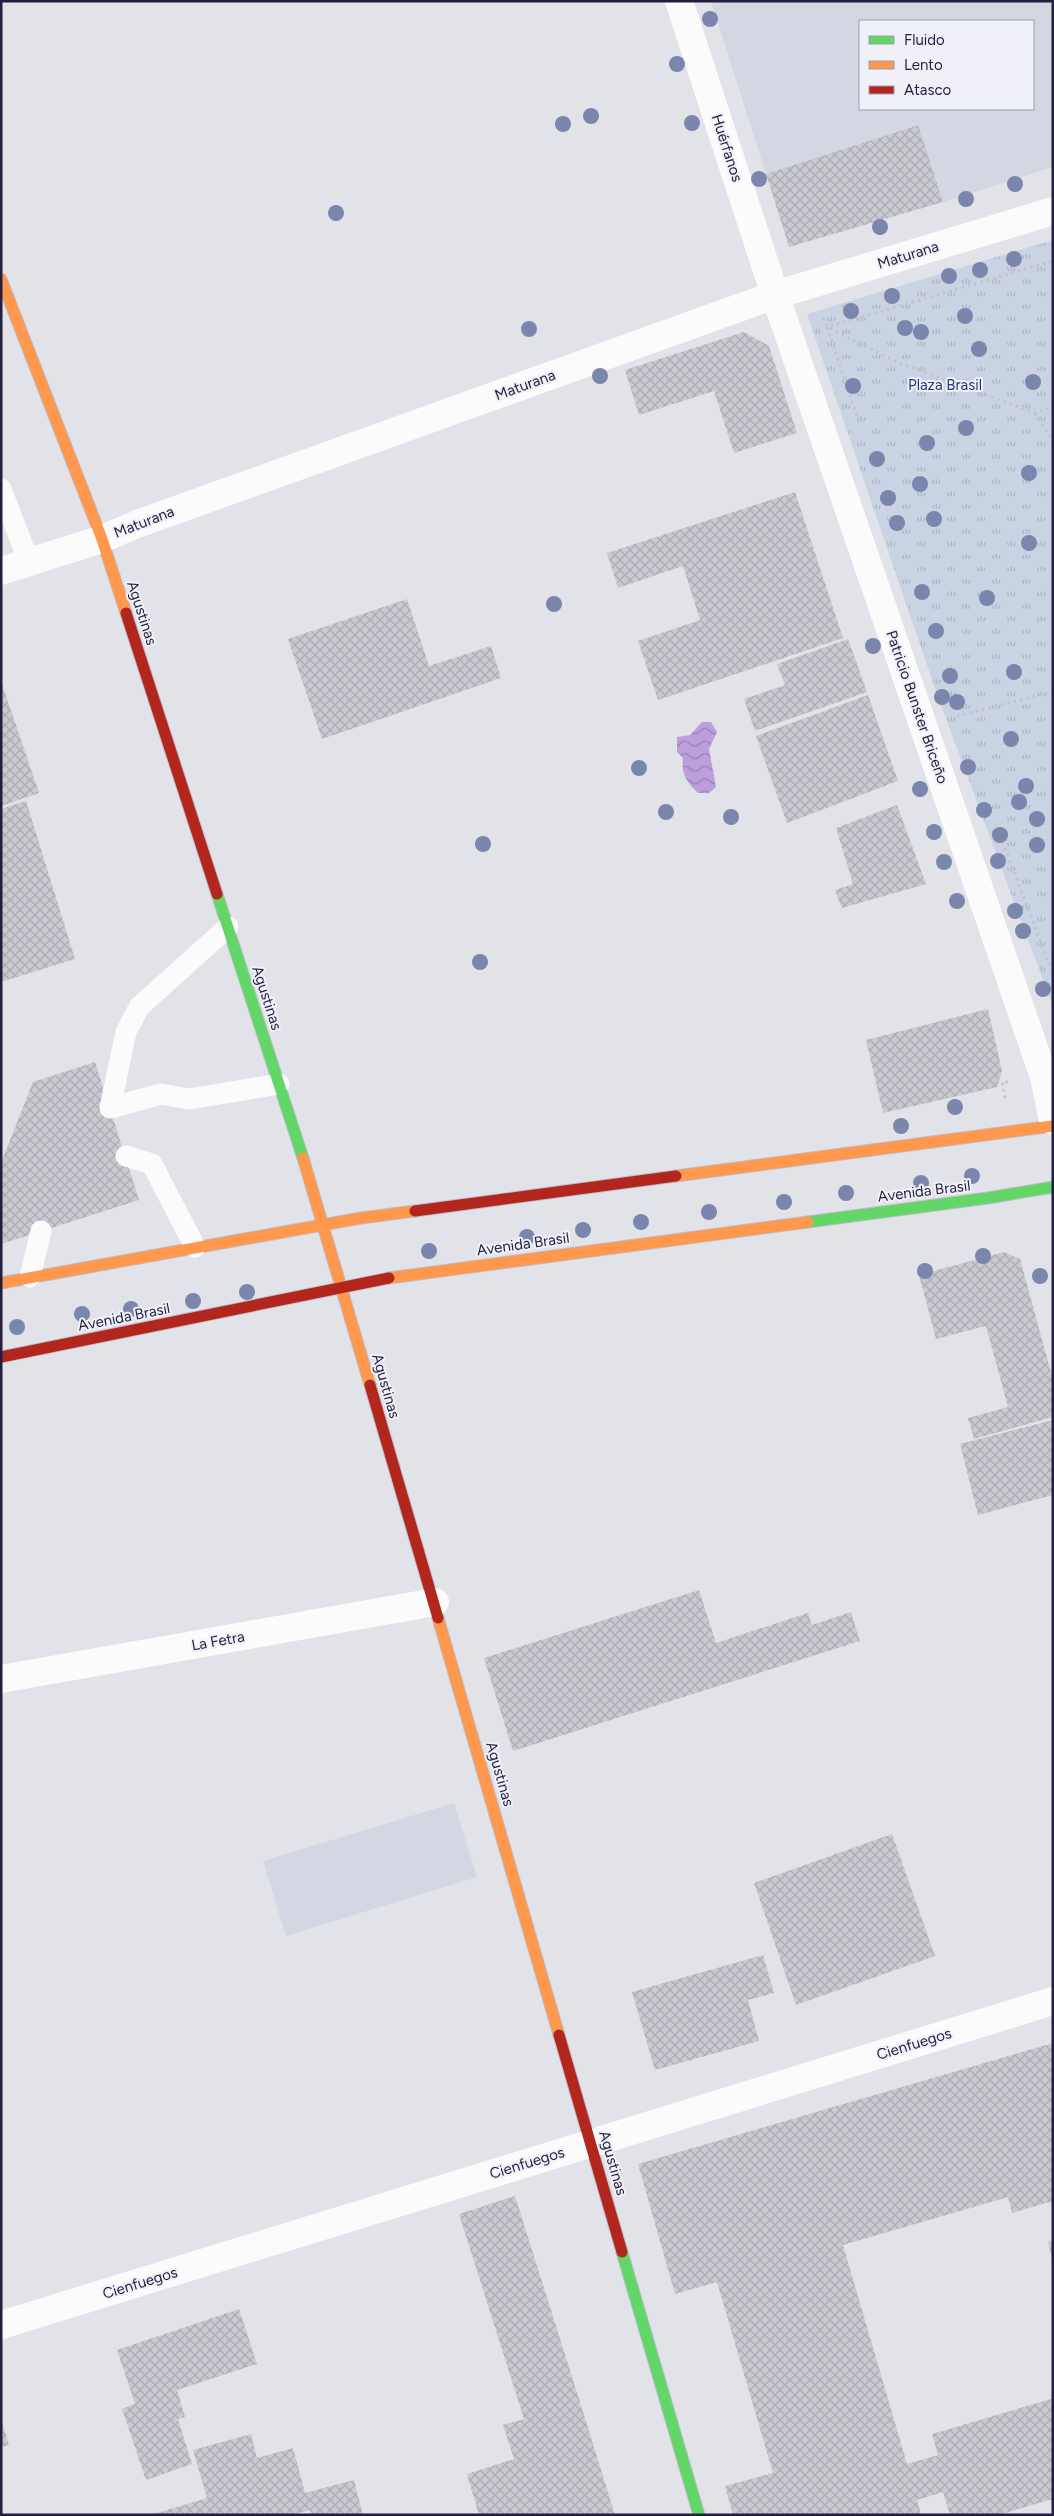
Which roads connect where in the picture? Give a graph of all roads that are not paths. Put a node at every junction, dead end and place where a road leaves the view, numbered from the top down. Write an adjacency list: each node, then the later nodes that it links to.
1 (679, 1): 4 (street, Huérfanos)
2 (1053, 211): 4 (street, Maturana)
3 (1, 279): 6 (main road, Agustinas)
4 (775, 295): 6 (street, Maturana); 11 (street, Patricio Bunster Briceño)
5 (1, 489): 7 (lane)
6 (102, 539): 7 (street, Maturana); 9 (main road, Agustinas)
7 (29, 562): 8 (street, Maturana)
8 (1, 571)
9 (228, 927): 10 (main road, Agustinas); 10 (lane)
10 (279, 1084): 15 (main road, Agustinas)
11 (1053, 1121)
12 (1053, 1126): 15 (main road)
13 (126, 1156): 17 (lane)
14 (1053, 1186): 20 (main road, Avenida Brasil)
15 (323, 1224): 17 (main road); 20 (main road, Agustinas)
16 (40, 1231): 18 (lane)
17 (195, 1247): 18 (main road)
18 (30, 1277): 19 (main road)
19 (1, 1284)
20 (342, 1288): 21 (main road, Avenida Brasil); 22 (main road, Agustinas)
21 (1, 1357)
22 (434, 1602): 23 (street, La Fetra); 25 (main road, Agustinas)
23 (1, 1680)
24 (1053, 2001): 25 (street, Cienfuegos)
25 (591, 2143): 26 (street, Cienfuegos); 27 (main road, Agustinas)
26 (1, 2325)
27 (699, 2515)

